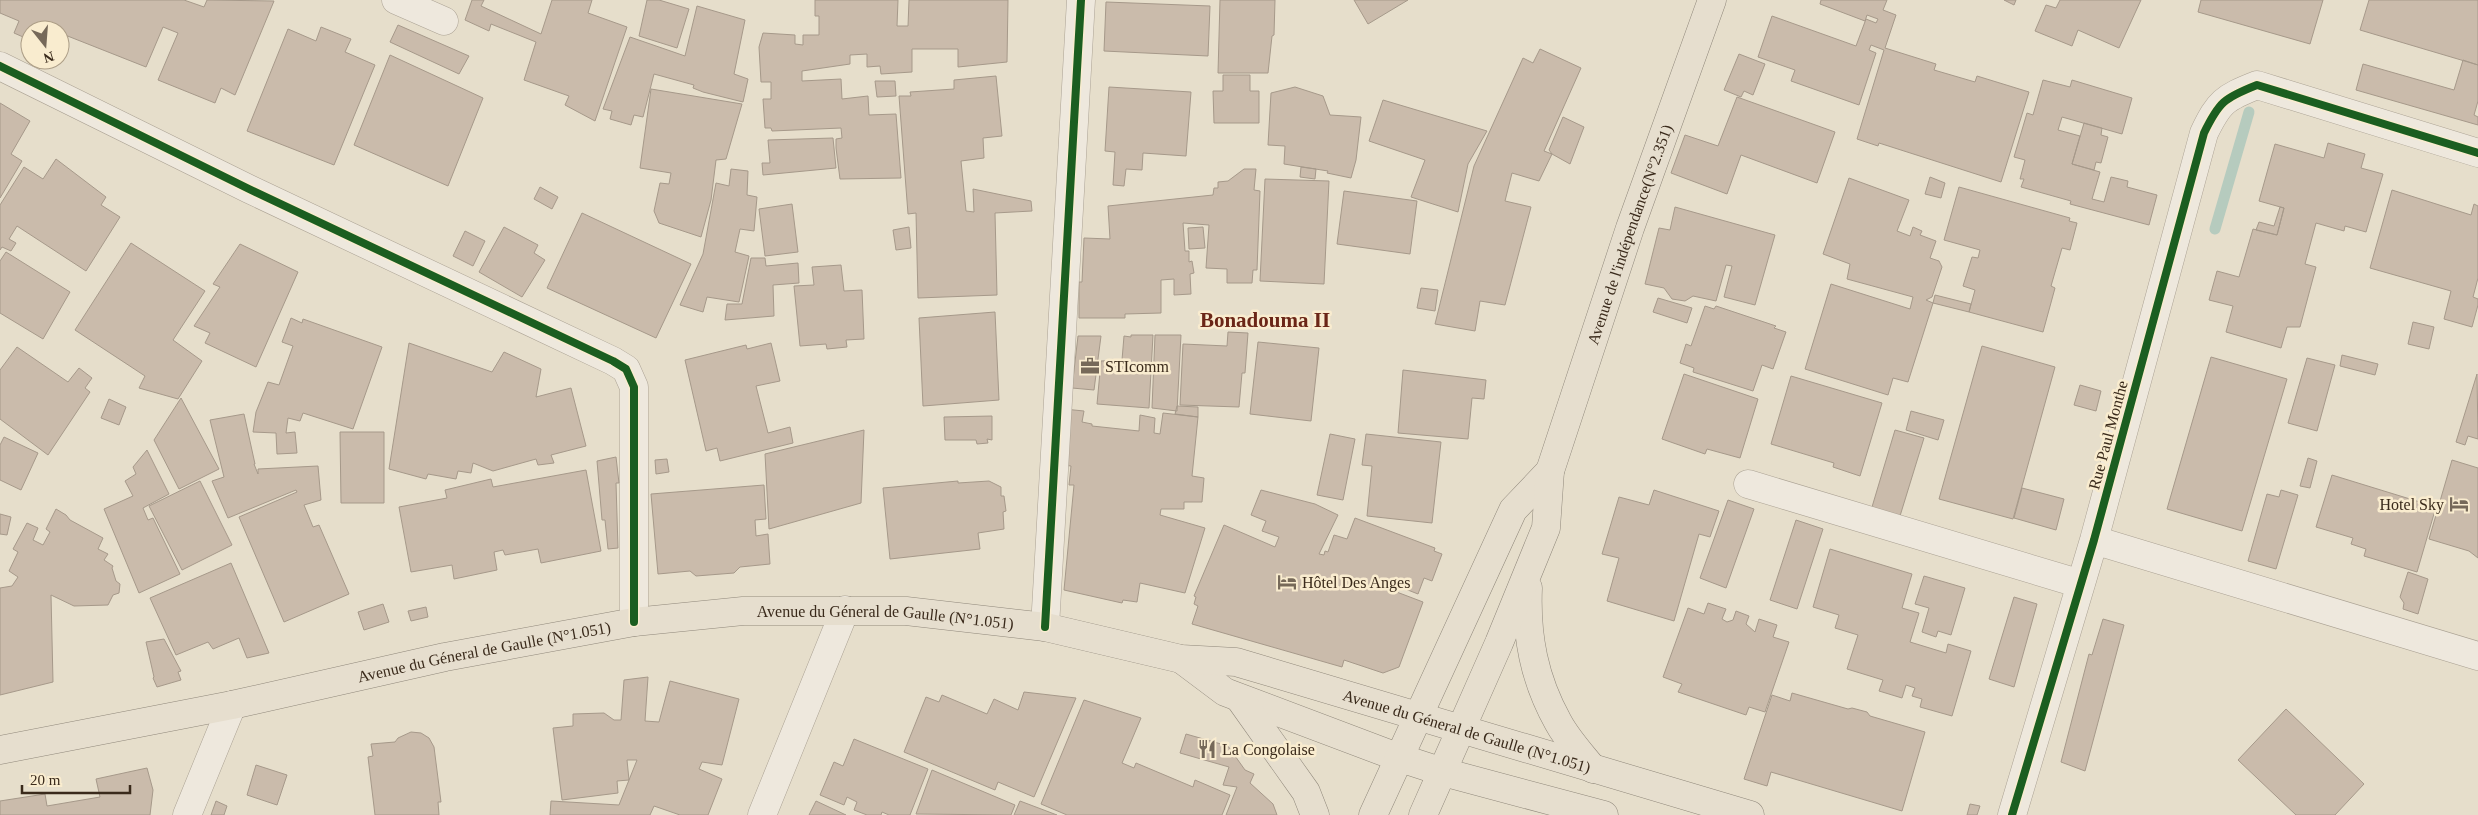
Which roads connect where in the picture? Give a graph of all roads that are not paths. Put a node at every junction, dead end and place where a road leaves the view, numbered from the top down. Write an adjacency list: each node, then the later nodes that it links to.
1 (396, 0): 4 (street)
2 (1081, 0): 14 (street)
3 (1712, 0): 7 (main road, Avenue de l'indépendance(N°2.351))
4 (444, 21)
5 (0, 66): 13 (street)
6 (2478, 153): 9 (street, Rue Paul Monthe)
7 (1550, 471): 10 (main road, Avenue de l'indépendance(N°2.351)); 19 (main road, Avenue de l'indépendance(N°2.351))
8 (1748, 484): 11 (street)
9 (2094, 540): 11 (street, Rue Paul Monthe); 15 (street)
10 (1529, 568): 20 (main road, Avenue de l'indépendance(N°2.351)); 23 (main road)
11 (2081, 584): 32 (street, Rue Paul Monthe)
12 (845, 610): 13 (main road, Avenue du Géneral de Gaulle (N°1.051)); 14 (main road, Avenue du Géneral de Gaulle (N°1.051)); 26 (street)
13 (634, 622): 18 (main road, Avenue du Géneral de Gaulle (N°1.051))
14 (1045, 627): 16 (main road, Avenue du Géneral de Gaulle (N°1.051))
15 (2478, 656)
16 (1181, 659): 17 (main road, Avenue du Géneral de Gaulle (N°1.051)); 19 (main road, Avenue du Géneral de Gaulle (N°1.051))
17 (1240, 699): 22 (main road, Avenue du Géneral de Gaulle (N°1.051)); 27 (main road)
18 (232, 705): 21 (main road, Avenue du Géneral de Gaulle (N°1.051)); 25 (street)
19 (1417, 716): 20 (main road, Avenue du Géneral de Gaulle (N°1.051)); 22 (main road, Avenue de l'indépendance(N°2.351))
20 (1462, 730): 23 (main road, Avenue du Géneral de Gaulle (N°1.051)); 24 (main road, Avenue de l'indépendance(N°2.351))
21 (0, 750)
22 (1400, 758): 24 (main road, Avenue du Géneral de Gaulle (N°1.051)); 28 (main road, Avenue de l'indépendance(N°2.351))
23 (1593, 769): 31 (main road, Avenue du Géneral de Gaulle (N°1.051))
24 (1443, 772): 29 (main road, Avenue de l'indépendance(N°2.351)); 30 (main road, Avenue du Géneral de Gaulle (N°1.051))
25 (187, 815)
26 (762, 815)
27 (1315, 815)
28 (1373, 815)
29 (1423, 815)
30 (1604, 815)
31 (1750, 815)
32 (2012, 815)

